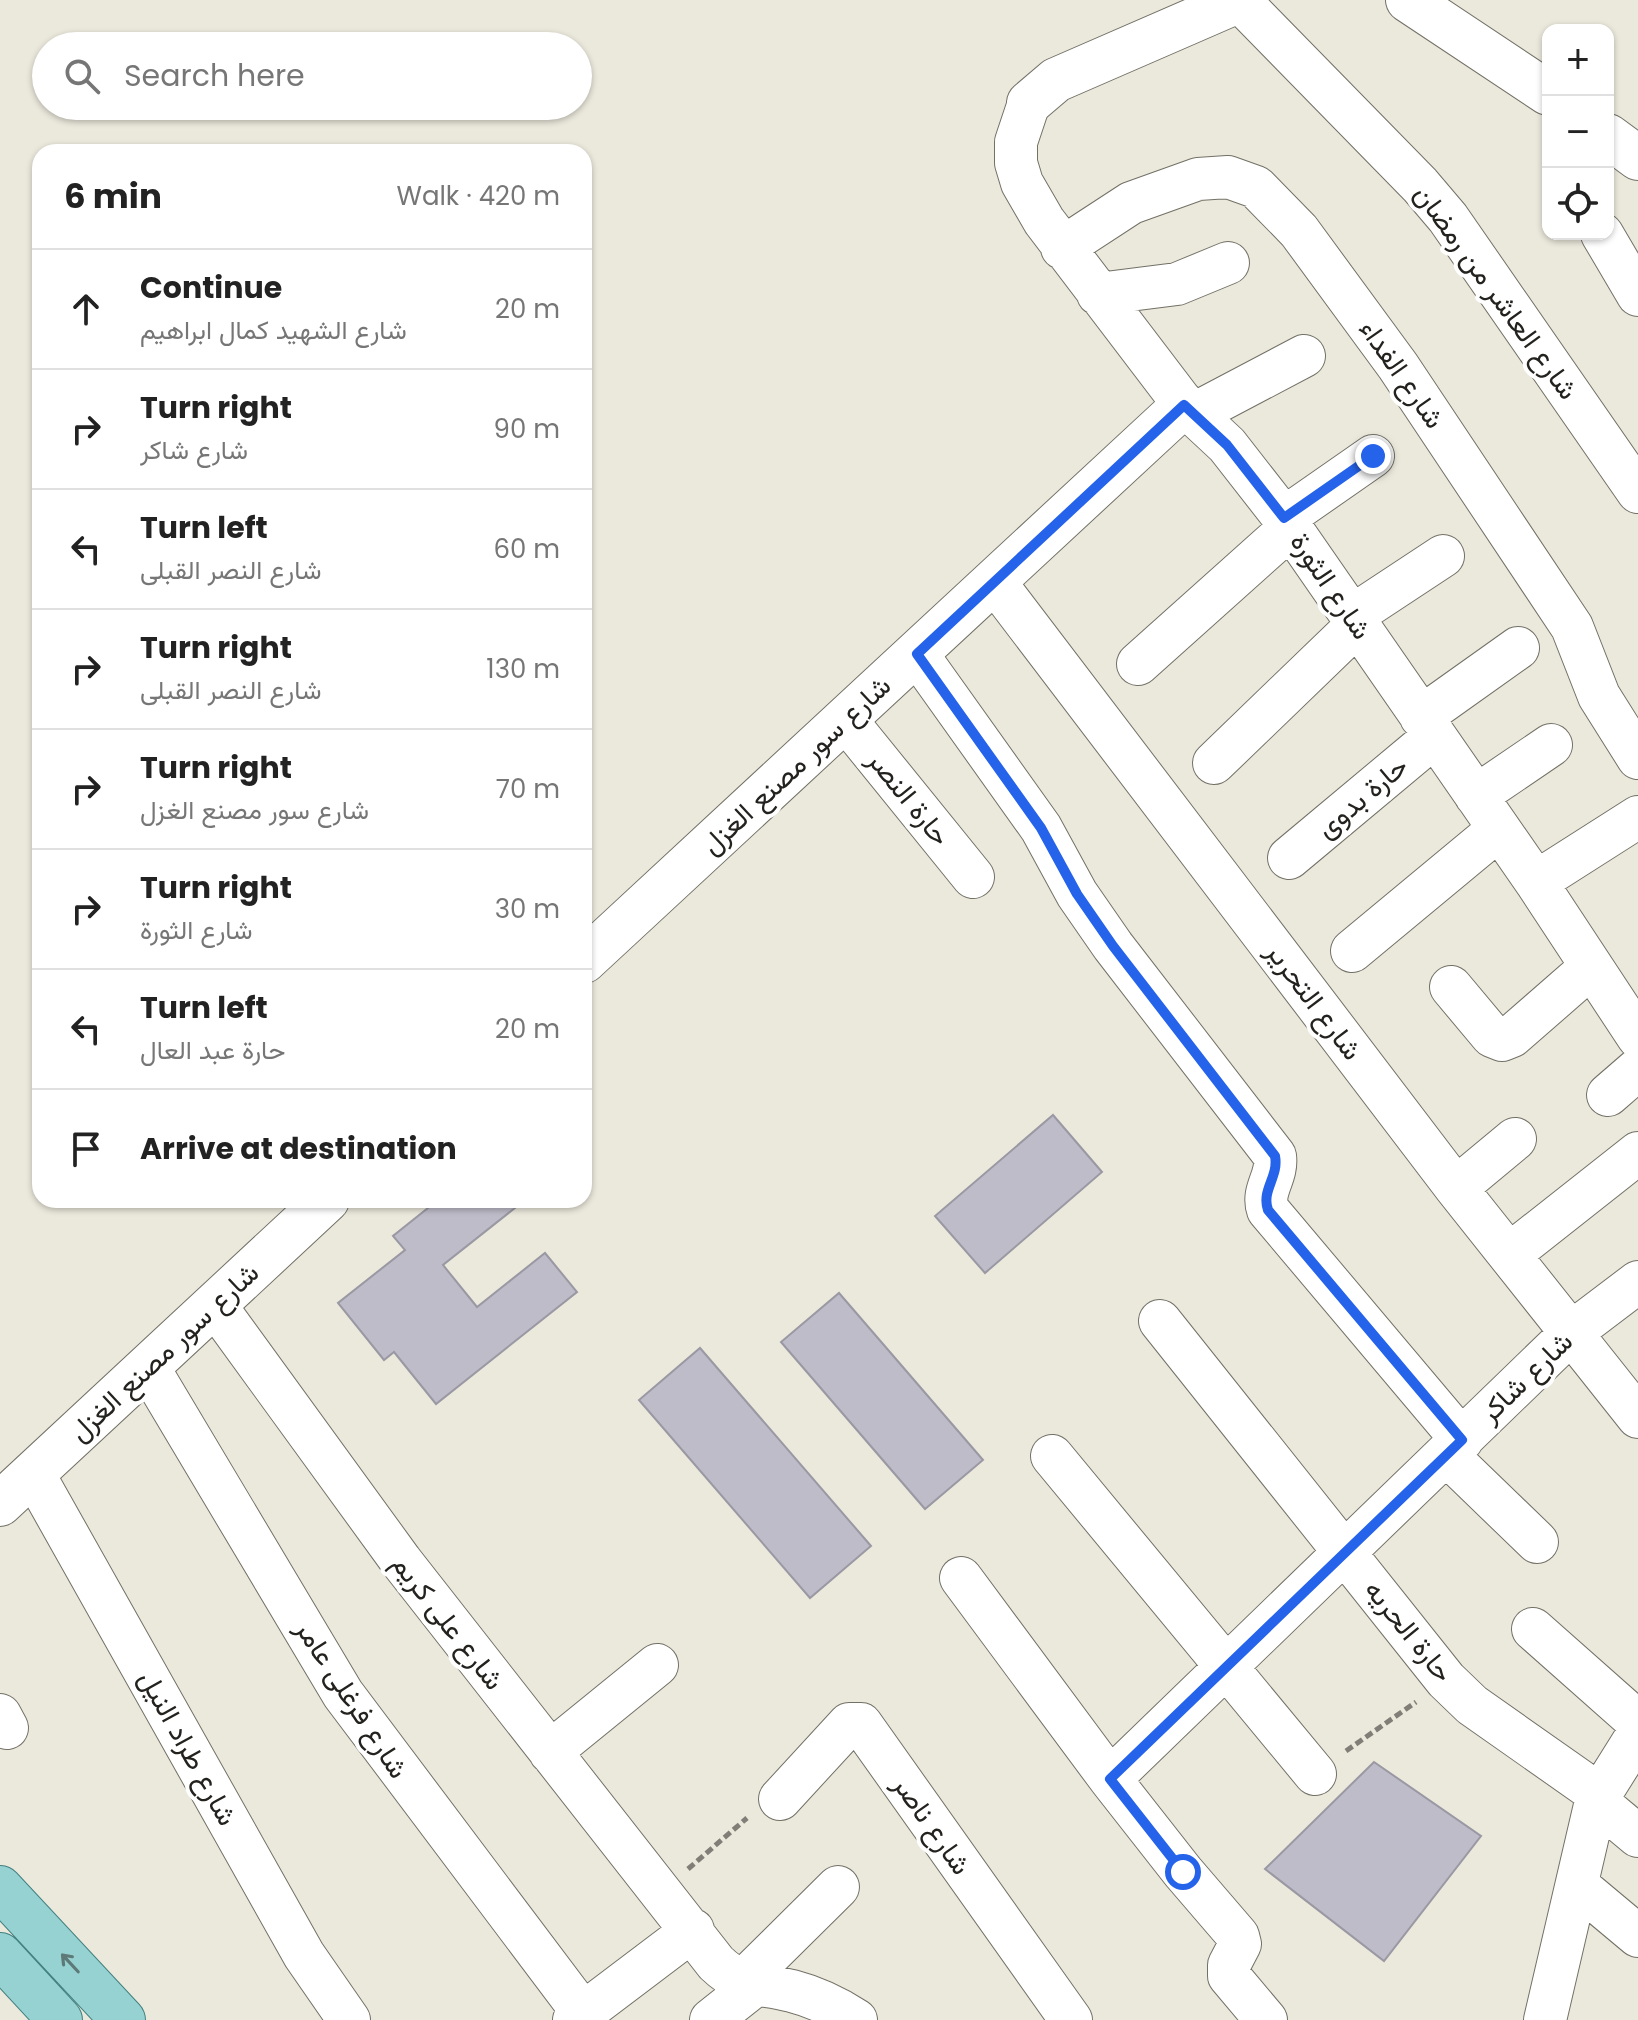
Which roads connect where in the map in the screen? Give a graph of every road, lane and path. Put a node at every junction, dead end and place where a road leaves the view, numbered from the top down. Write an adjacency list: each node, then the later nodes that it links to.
1 (1240, 0): 4 (street); 15 (street, شارع العاشر من رمضان)
2 (1408, 0): 3 (street)
3 (1538, 85)
4 (1029, 103): 8 (street, شارع الثورة)
5 (1614, 140): 6 (street)
6 (1638, 158)
7 (1606, 240): 11 (street)
8 (1062, 248): 10 (street, شارع الثورة); 26 (street, شارع الفداء)
9 (1228, 263): 10 (street)
10 (1098, 294): 13 (street, شارع الثورة)
11 (1638, 295)
12 (1304, 356): 13 (street)
13 (1189, 410): 16 (street, شارع الثورة); 18 (street, شارع سور مصنع الغزل)
14 (1373, 456): 16 (street)
15 (1638, 492)
16 (1288, 522): 19 (street, شارع الثورة); 22 (street)
17 (1443, 556): 19 (street)
18 (994, 581): 21 (street, شارع سور مصنع الغزل); 40 (street, شارع التحرير)
19 (1354, 620): 24 (street, شارع الثورة); 27 (street)
20 (1518, 648): 24 (street, حارة بدوى)
21 (917, 654): 23 (street, شارع سور مصنع الغزل); 49 (street)
22 (1138, 664)
23 (845, 719): 31 (street, حارة النصر); 34 (street, شارع سور مصنع الغزل)
24 (1428, 726): 28 (street, شارع الثورة); 30 (street, حارة بدوى)
25 (1551, 745): 28 (street)
26 (1638, 758)
27 (1214, 763)
28 (1488, 812): 32 (street, شارع الثورة); 33 (street)
29 (1638, 817): 32 (street)
30 (1289, 858)
31 (973, 877)
32 (1536, 882): 35 (street, شارع الثورة)
33 (1352, 951)
34 (592, 954)
35 (1591, 967): 36 (street); 37 (street, شارع الثورة)
36 (1451, 987)
37 (1638, 1037)
38 (1515, 1139): 40 (street)
39 (1638, 1153): 42 (street)
40 (1456, 1188): 42 (street, شارع التحرير)
41 (318, 1208): 44 (street, شارع سور مصنع الغزل)
42 (1510, 1254): 46 (street, شارع التحرير)
43 (1638, 1282): 46 (street, شارع شاكر)
44 (215, 1305): 47 (street, شارع سور مصنع الغزل); 62 (street, شارع على كريم)
45 (1160, 1321): 54 (street, حارة الحريه)
46 (1572, 1332): 48 (street, شارع التحرير); 49 (street, شارع شاكر)
47 (148, 1367): 51 (street, شارع سور مصنع الغزل); 76 (street, شارع فرغلى عامر)
48 (1631, 1393)
49 (1454, 1447): 53 (street); 54 (street, شارع شاكر)
50 (1052, 1456): 58 (street)
51 (33, 1473): 52 (street, شارع سور مصنع الغزل); 79 (street, شارع طراد النيل)
52 (0, 1504)
53 (1537, 1542)
54 (1346, 1552): 58 (street, شارع شاكر); 59 (street, حارة الحريه)
55 (961, 1578): 64 (street)
56 (1533, 1629): 60 (street)
57 (657, 1665): 62 (street)
58 (1225, 1668): 63 (street); 64 (street, شارع شاكر)
59 (1446, 1680): 63 (path); 65 (street, حارة الحريه)
60 (1638, 1722)
61 (1638, 1734): 65 (street)
62 (550, 1752): 71 (street, شارع على كريم)
63 (1315, 1774)
64 (1110, 1779): 83 (street)
65 (1598, 1798): 67 (street, حارة الحريه); 68 (street)
66 (766, 1807): 71 (path); 82 (street, شارع ناصر)
67 (1638, 1836)
68 (1577, 1885): 73 (street); 84 (street)
69 (838, 1887): 75 (street)
70 (0, 1888): 78 (main road, one-way to 70)
71 (663, 1891): 72 (street, شارع على كريم)
72 (693, 1930): 75 (street, شارع على كريم); 76 (street)
73 (1638, 1936)
74 (0, 1955): 77 (main road)
75 (748, 1984): 80 (street); 81 (street)
76 (578, 2017)
77 (60, 2020)
78 (123, 2020)
79 (349, 2020)
80 (711, 2020)
81 (856, 2020)
82 (1071, 2020)
83 (1266, 2020)
84 (1545, 2020)

